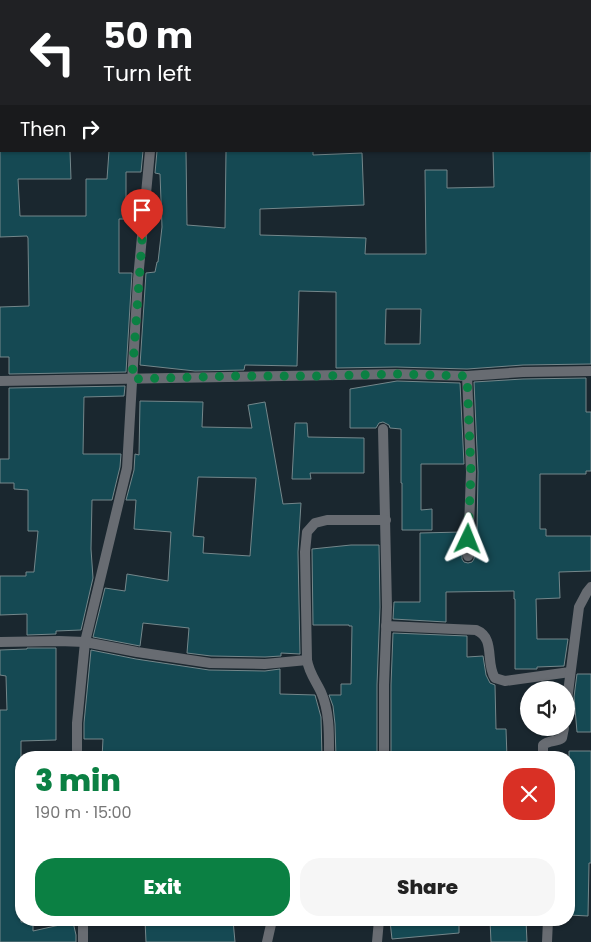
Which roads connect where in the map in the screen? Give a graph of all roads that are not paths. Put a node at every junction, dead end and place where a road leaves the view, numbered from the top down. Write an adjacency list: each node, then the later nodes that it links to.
1 (150, 152): 4 (street)
2 (591, 371): 3 (street)
3 (467, 376): 4 (street); 8 (street)
4 (132, 379): 5 (street); 12 (street)
5 (0, 381)
6 (382, 429): 7 (street)
7 (386, 520): 10 (street); 13 (street)
8 (468, 556)
9 (591, 587): 14 (street)
10 (386, 626): 14 (street); 19 (street)
11 (0, 642): 12 (street)
12 (85, 642): 13 (street); 17 (street)
13 (307, 660): 18 (street)
14 (570, 672): 15 (street)
15 (569, 681)
16 (562, 736): 20 (street)
17 (77, 751)
18 (329, 751)
19 (384, 751)
20 (543, 751)
21 (83, 926): 25 (street)
22 (271, 926): 26 (street)
23 (378, 926): 27 (street)
24 (548, 926): 28 (street)
25 (83, 942)
26 (267, 942)
27 (377, 942)
28 (547, 942)

